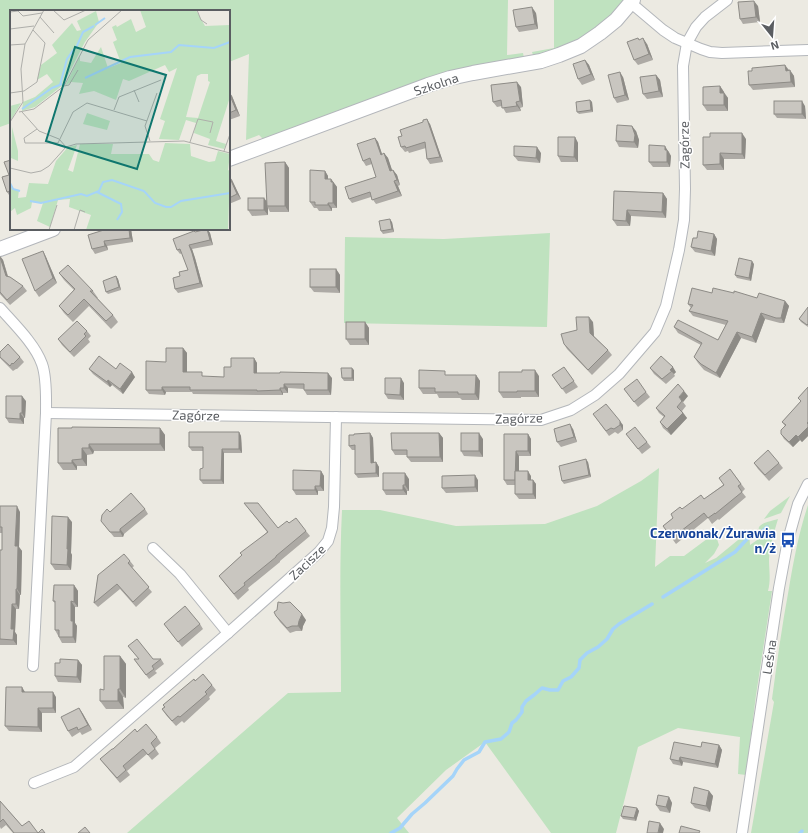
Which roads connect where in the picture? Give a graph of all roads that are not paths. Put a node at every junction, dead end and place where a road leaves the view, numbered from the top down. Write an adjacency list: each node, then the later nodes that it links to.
1 (727, 0): 3 (street, Zagórze)
2 (632, 2): 3 (street); 5 (street, Szkolna)
3 (687, 43): 4 (street); 10 (street, Zagórze)
4 (808, 50)
5 (230, 159)
6 (50, 230): 7 (street)
7 (0, 249)
8 (0, 308): 9 (street)
9 (46, 413): 10 (street, Zagórze); 14 (street)
10 (336, 417): 13 (street, Zacisze)
11 (808, 484): 16 (street, Leśna)
12 (153, 548): 13 (street)
13 (228, 633): 15 (street, Zacisze)
14 (33, 666)
15 (34, 783)
16 (742, 833)

